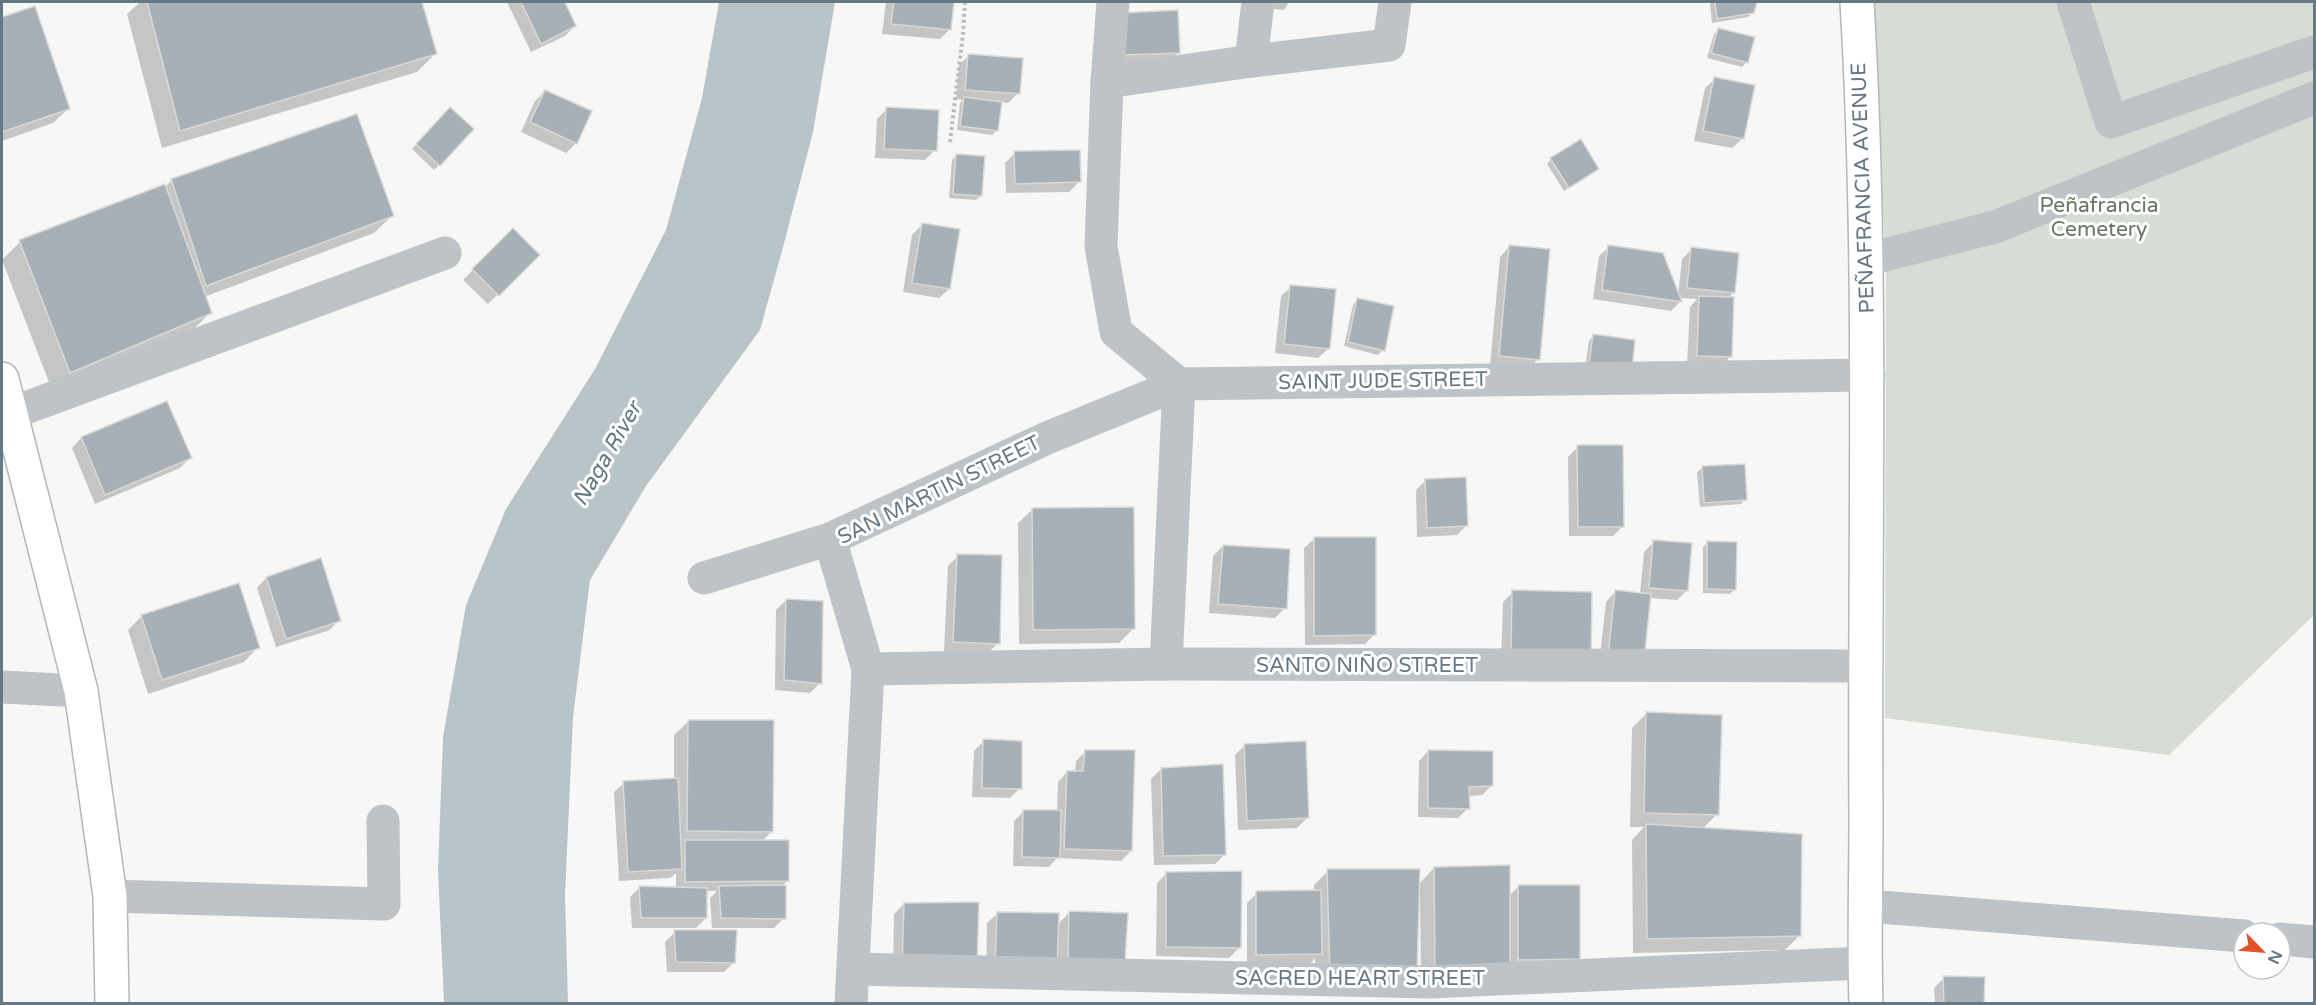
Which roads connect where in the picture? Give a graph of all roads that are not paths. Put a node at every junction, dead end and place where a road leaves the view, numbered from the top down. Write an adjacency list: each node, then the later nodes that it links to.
1 (1113, 2): 8 (street)
2 (1258, 2): 7 (street)
3 (1395, 2): 7 (street)
4 (1857, 2): 11 (main road, PEÑAFRANCIA AVENUE)
5 (2073, 2): 6 (street)
6 (2314, 52)
7 (1251, 61): 8 (street)
8 (1107, 82): 14 (street)
9 (2314, 98): 11 (street)
10 (446, 253): 15 (street)
11 (1865, 260): 12 (main road, PEÑAFRANCIA AVENUE)
12 (1869, 375): 14 (street, SAINT JUDE STREET); 19 (main road, PEÑAFRANCIA AVENUE)
13 (2, 379): 15 (main road)
14 (1179, 384): 16 (street, SAN MARTIN STREET); 18 (street)
15 (12, 413): 22 (main road)
16 (830, 539): 17 (street); 20 (street, SAN MARTIN STREET)
17 (704, 578)
18 (1166, 664): 19 (street, SANTO NIÑO STREET); 20 (street, SANTO NIÑO STREET)
19 (1865, 666): 25 (main road, PEÑAFRANCIA AVENUE)
20 (868, 669): 30 (street, SAN MARTIN STREET)
21 (2, 687): 22 (street)
22 (81, 691): 24 (main road)
23 (382, 821): 24 (street)
24 (110, 896): 32 (main road)
25 (1867, 906): 26 (street); 29 (main road, PEÑAFRANCIA AVENUE)
26 (2232, 935)
27 (2292, 940): 28 (street)
28 (2314, 942)
29 (1865, 963): 31 (street, SACRED HEART STREET); 34 (main road, PEÑAFRANCIA AVENUE)
30 (854, 969): 31 (street, SACRED HEART STREET); 33 (street, SAN MARTIN STREET)
31 (1429, 993)
32 (112, 1004)
33 (851, 1004)
34 (1866, 1004)

